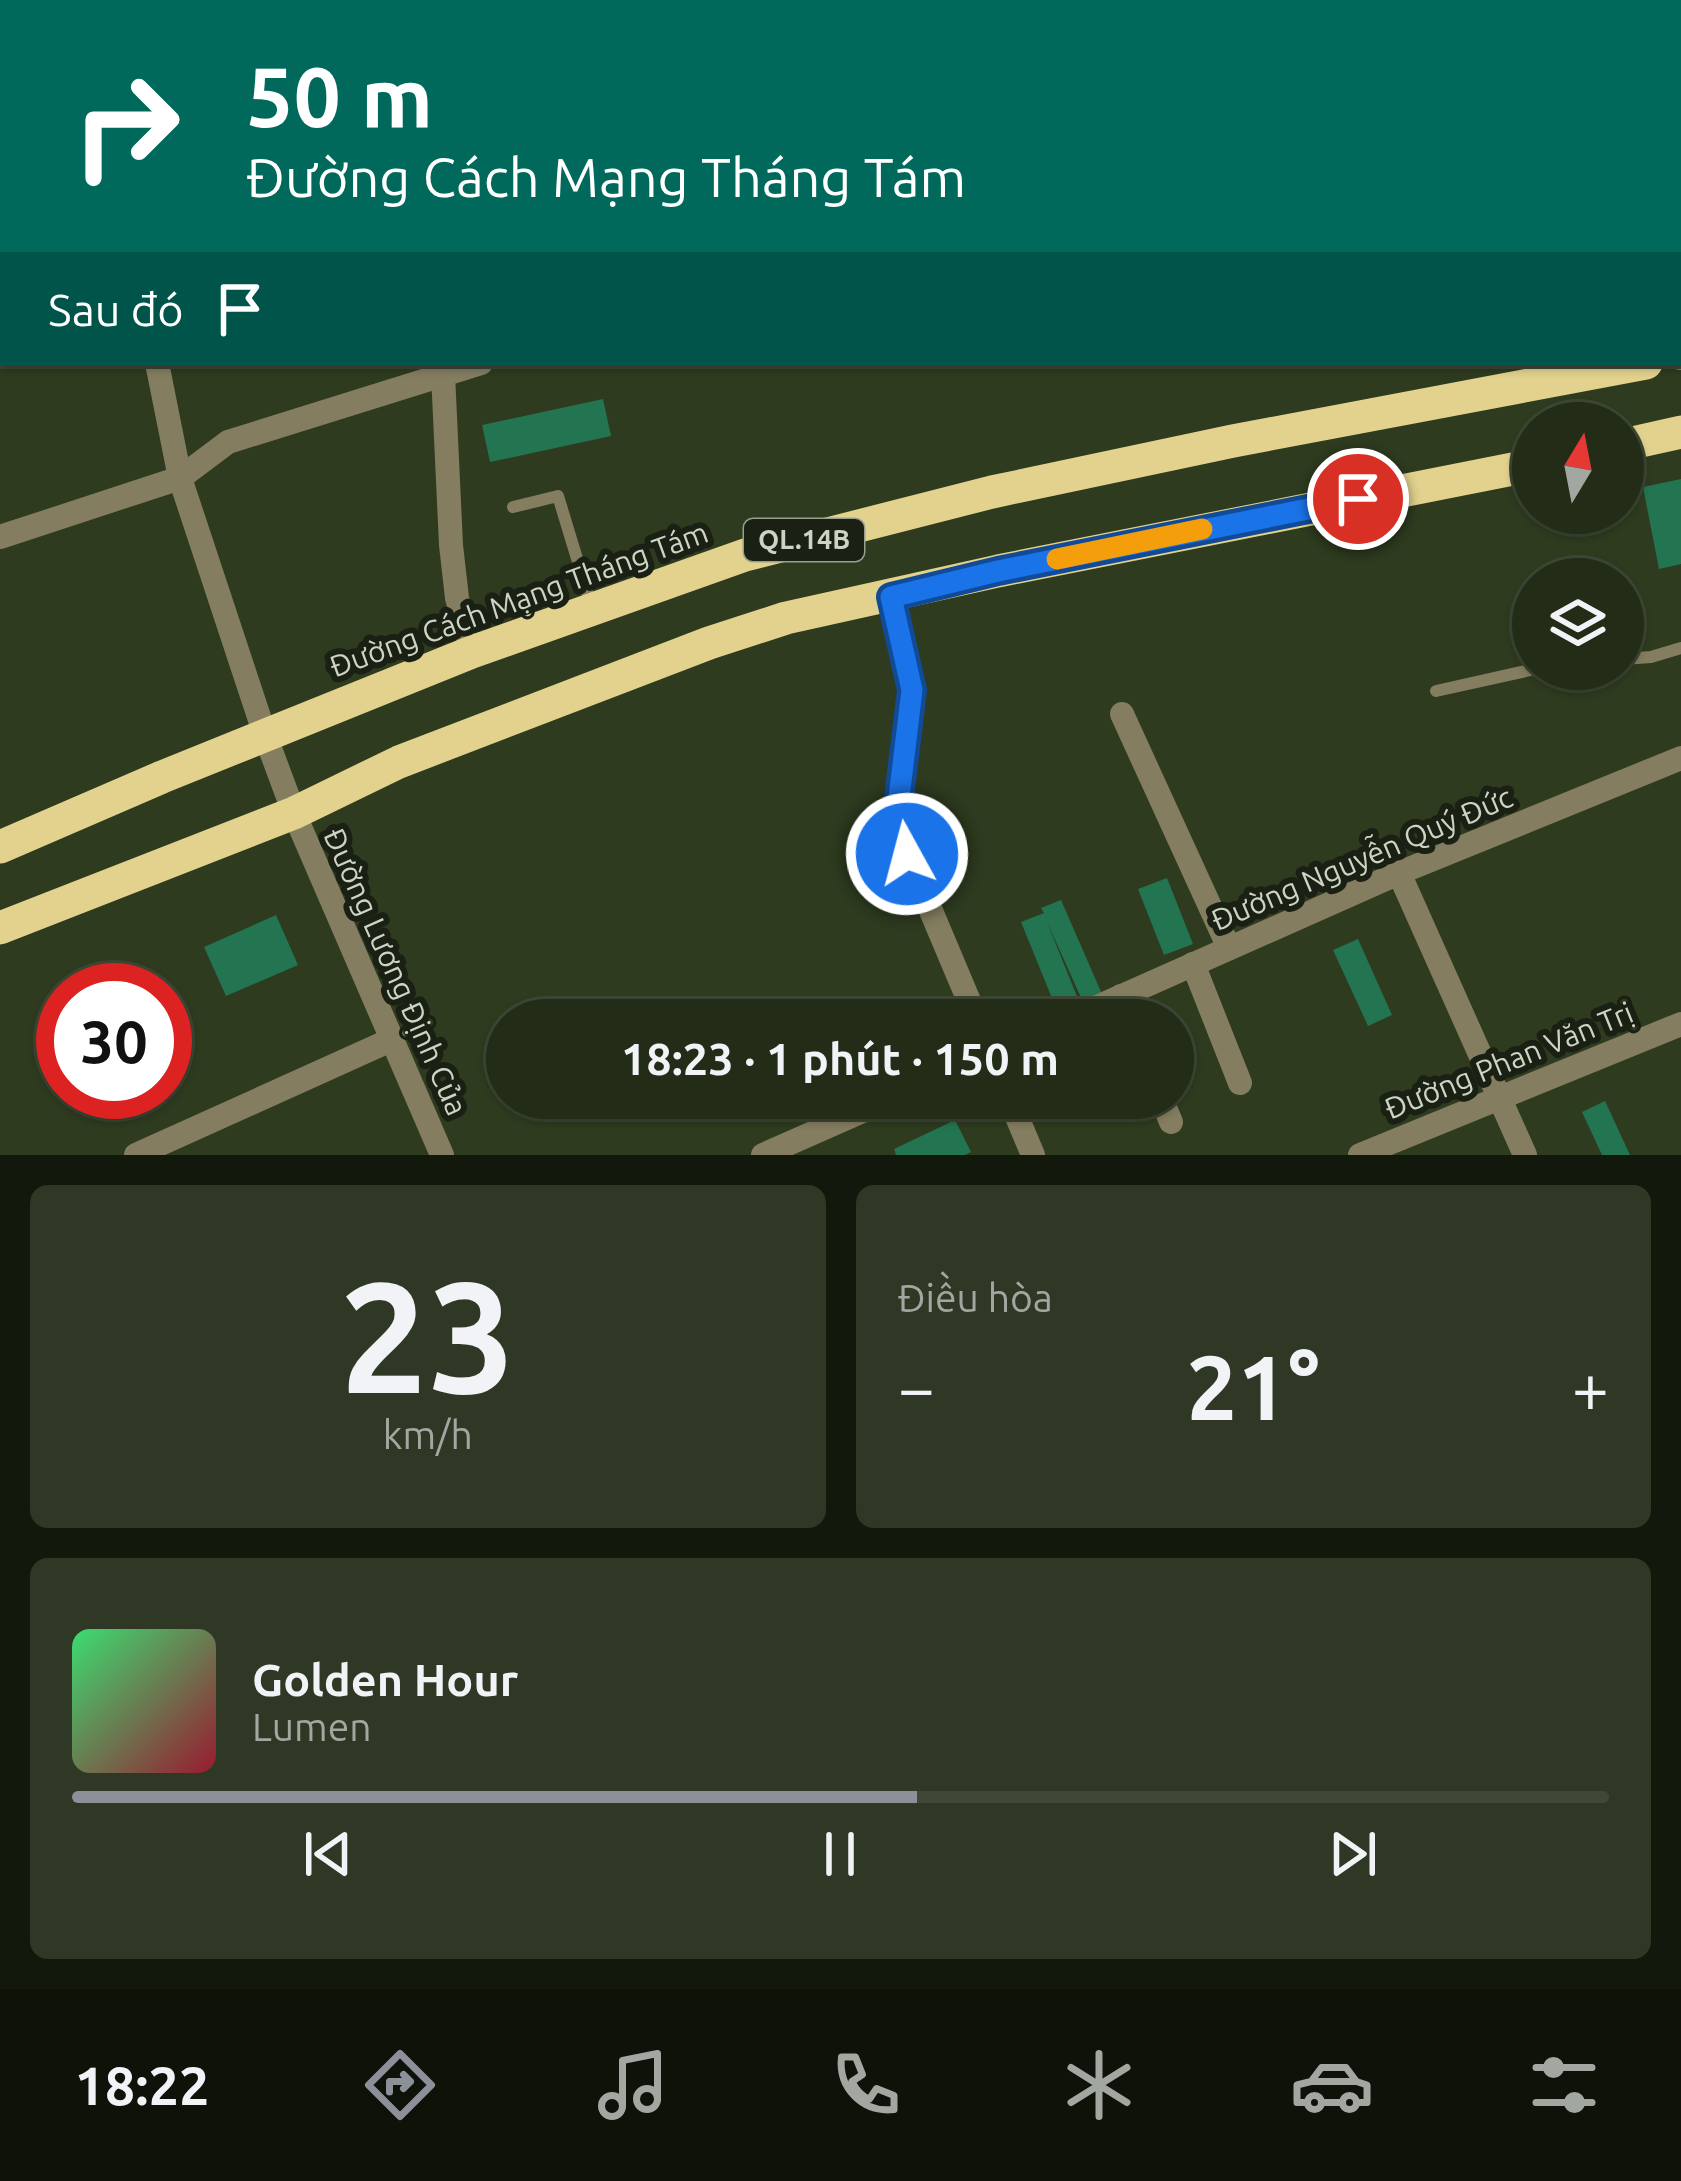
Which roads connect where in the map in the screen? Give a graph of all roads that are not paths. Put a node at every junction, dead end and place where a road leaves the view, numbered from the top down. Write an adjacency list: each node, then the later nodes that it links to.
1 (158, 366): 8 (street, Đường Lương Định Của)
2 (464, 366): 4 (street)
3 (1630, 366): 12 (highway, Đường Cách Mạng Tháng Tám / QL.14B)
4 (431, 372): 8 (street); 14 (street)
5 (1681, 432): 6 (highway)
6 (1644, 440)
7 (1512, 469): 11 (highway, QL.14B)
8 (180, 478): 10 (street); 19 (street, Đường Lương Định Của)
9 (513, 507): 12 (lane)
10 (0, 537)
11 (891, 597): 21 (highway, QL.14B); 27 (street)
12 (592, 609): 14 (highway, Đường Cách Mạng Tháng Tám / QL.14B)
13 (1681, 648): 15 (lane)
14 (472, 652): 19 (highway, Đường Cách Mạng Tháng Tám / QL.14B)
15 (1644, 658)
16 (1512, 674): 17 (lane)
17 (1436, 691)
18 (1122, 714): 25 (street)
19 (265, 735): 21 (street, Đường Lương Định Của); 22 (highway, Đường Cách Mạng Tháng Tám / QL.14B)
20 (1681, 758): 23 (street, Đường Nguyễn Quý Đức)
21 (294, 813): 24 (highway, QL.14B); 30 (street, Đường Lương Định Của)
22 (0, 847)
23 (1399, 872): 25 (street, Đường Nguyễn Quý Đức); 32 (street)
24 (0, 928)
25 (1229, 948): 26 (street, Đường Nguyễn Quý Đức)
26 (1193, 964): 28 (street, Đường Nguyễn Quý Đức); 31 (street)
27 (967, 999)
28 (1140, 999)
29 (1681, 1024): 32 (street, Đường Phan Văn Trị)
30 (393, 1039): 37 (street); 38 (street, Đường Lương Định Của)
31 (1240, 1083)
32 (1499, 1097): 41 (street, Đường Phan Văn Trị); 42 (street)
33 (844, 1119): 39 (street)
34 (1018, 1119): 40 (street)
35 (1169, 1119): 36 (street)
36 (1171, 1123)
37 (136, 1155)
38 (442, 1155)
39 (763, 1155)
40 (1033, 1155)
41 (1360, 1155)
42 (1525, 1155)

